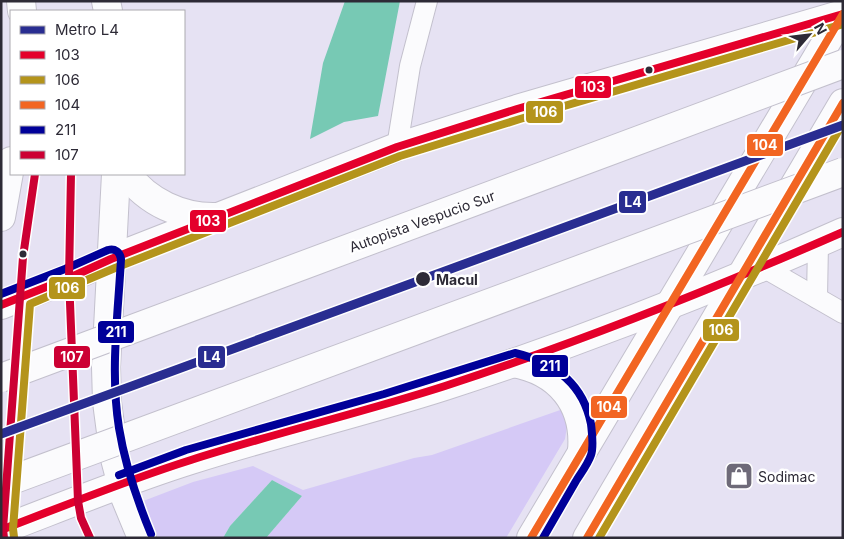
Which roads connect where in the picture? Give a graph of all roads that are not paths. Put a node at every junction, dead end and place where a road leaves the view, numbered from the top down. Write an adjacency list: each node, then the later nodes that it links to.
1 (427, 1): 5 (street)
2 (843, 14): 5 (main road); 18 (main road)
3 (843, 64): 21 (main road, Autopista Vespucio Sur, bridge)
4 (843, 103): 15 (main road)
5 (397, 147): 10 (main road)
6 (10, 167): 11 (main road)
7 (843, 172): 23 (main road, bridge)
8 (116, 175): 14 (main road)
9 (128, 175): 10 (main road)
10 (218, 217): 14 (main road)
11 (1, 218)
12 (843, 232): 13 (main road)
13 (818, 243): 15 (main road); 16 (street)
14 (111, 259): 17 (main road); 24 (main road)
15 (752, 271): 16 (street); 18 (main road); 28 (main road)
16 (817, 298): 19 (street)
17 (1, 305)
18 (669, 305): 20 (main road); 22 (main road)
19 (843, 313)
20 (513, 363): 22 (main road); 24 (main road)
21 (1, 378)
22 (582, 452): 27 (main road)
23 (1, 484)
24 (122, 484): 25 (main road); 26 (main road)
25 (1, 530)
26 (142, 538)
27 (531, 538)
28 (587, 538)

